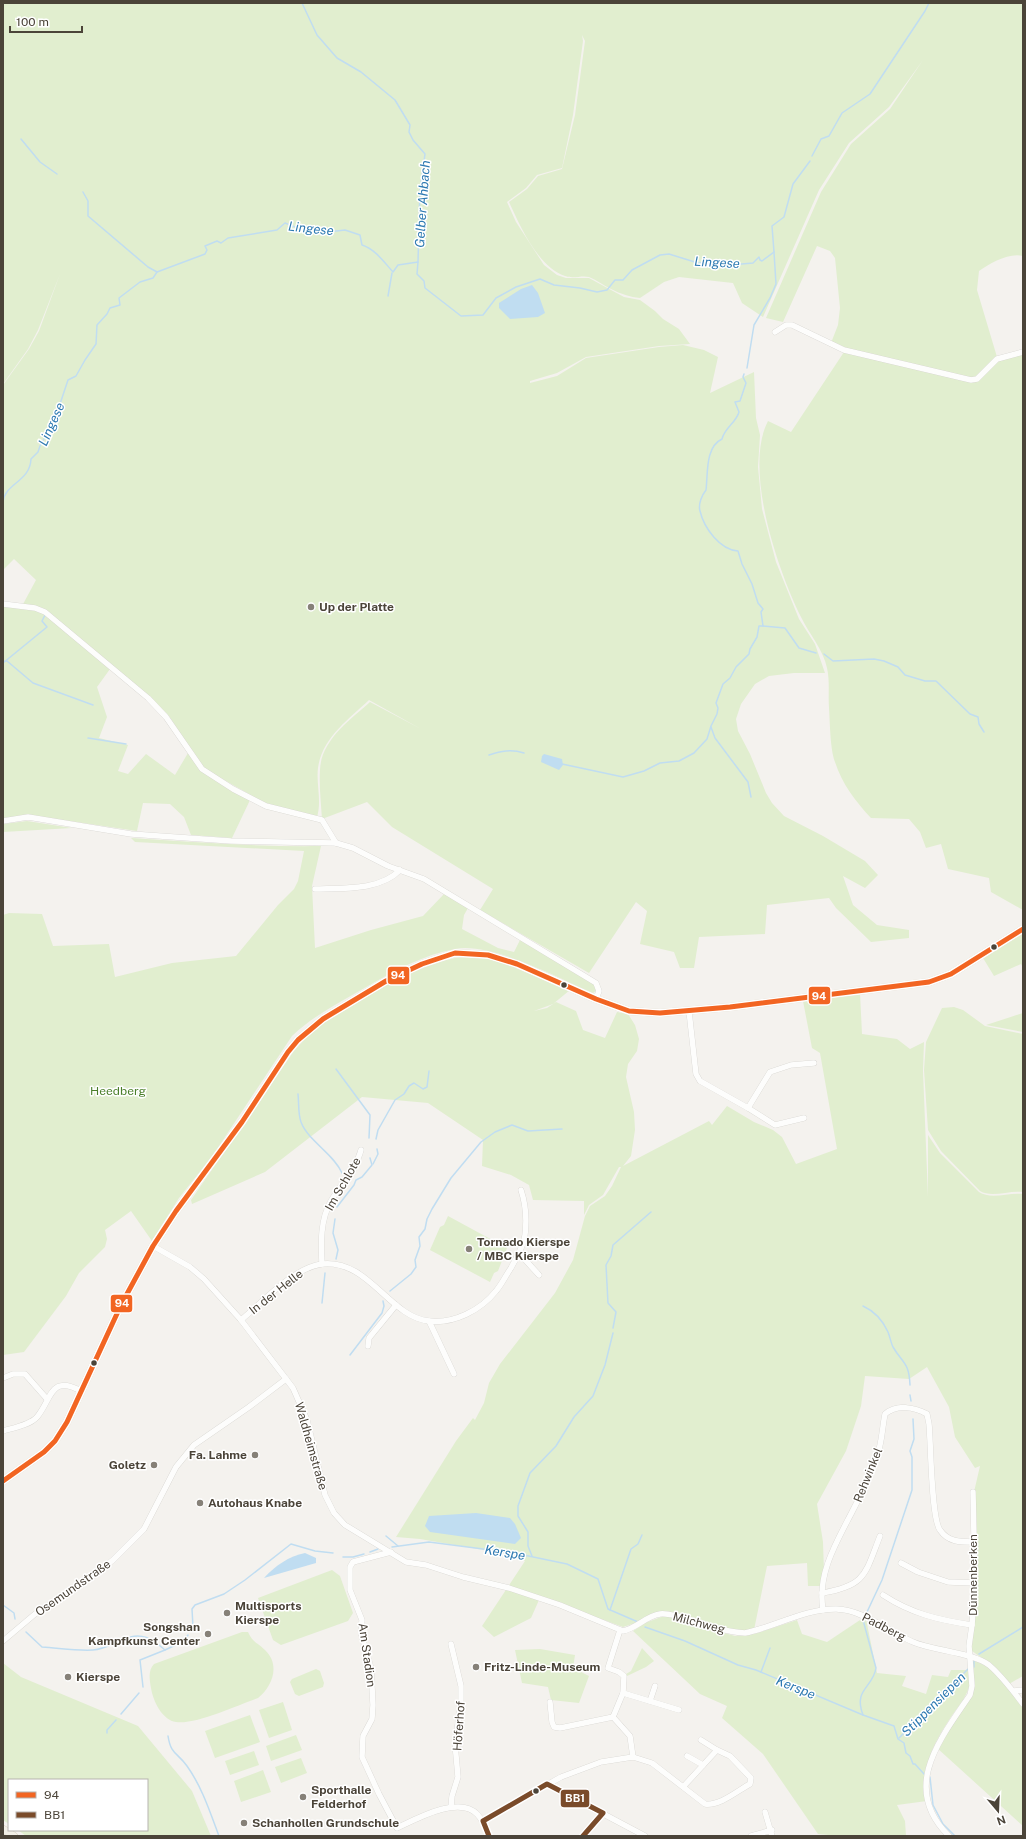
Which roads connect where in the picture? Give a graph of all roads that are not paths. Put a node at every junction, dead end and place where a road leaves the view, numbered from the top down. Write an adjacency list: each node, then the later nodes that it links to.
1 (775, 332): 2 (street)
2 (1023, 352)
3 (3, 604): 5 (street)
4 (3, 821): 5 (street)
5 (336, 844): 6 (street)
6 (400, 870): 7 (street); 9 (street)
7 (315, 889)
8 (1023, 929): 10 (main road)
9 (596, 999): 10 (main road); 16 (main road)
10 (689, 1011): 12 (street)
11 (814, 1063): 12 (street)
12 (748, 1108): 13 (street)
13 (804, 1118)
14 (361, 1150): 18 (street, Im Schlote)
15 (521, 1190): 17 (street)
16 (153, 1246): 21 (street, Waldheimstraße); 27 (main road)
17 (519, 1254): 19 (street); 22 (street)
18 (322, 1264): 20 (street, In der Helle); 21 (street, In der Helle)
19 (539, 1275)
20 (396, 1305): 22 (street, In der Helle); 23 (street)
21 (241, 1320): 26 (street, Waldheimstraße)
22 (429, 1321): 24 (street)
23 (368, 1346)
24 (454, 1374)
25 (3, 1378): 28 (street)
26 (286, 1379): 34 (street, Waldheimstraße); 45 (street, Osemundstraße)
27 (81, 1391): 28 (street); 30 (main road)
28 (47, 1399): 29 (street)
29 (3, 1431)
30 (3, 1481)
31 (973, 1492): 33 (street, Dünnenberken)
32 (880, 1536): 37 (street)
33 (973, 1542): 36 (street, Dünnenberken); 37 (street, Rehwinkel)
34 (391, 1552): 43 (street, Waldheimstraße); 64 (street, Am Stadion)
35 (901, 1563): 36 (street)
36 (975, 1583): 42 (street, Dünnenberken)
37 (822, 1593): 40 (street, Rehwinkel)
38 (883, 1594): 42 (street)
39 (798, 1610): 41 (street)
40 (823, 1610): 41 (street, Padberg); 47 (street, Padberg)
41 (797, 1617): 44 (street, Padberg)
42 (972, 1625): 47 (street, Dünnenberken)
43 (620, 1630): 44 (street, Milchweg); 51 (street)
44 (734, 1633)
45 (3, 1641)
46 (451, 1644): 64 (street, Höferhof)
47 (969, 1657): 50 (street); 75 (street, Dünnenberken)
48 (655, 1686): 52 (street)
49 (1023, 1690): 50 (street)
50 (1014, 1691): 54 (street)
51 (623, 1693): 52 (street); 56 (street)
52 (650, 1701): 55 (street)
53 (550, 1702): 56 (street)
54 (1023, 1704)
55 (679, 1710)
56 (613, 1716): 60 (street)
57 (701, 1740): 58 (street)
58 (717, 1750): 61 (street); 63 (street)
59 (687, 1756): 61 (street)
60 (633, 1757): 62 (street); 63 (street)
61 (702, 1765): 63 (street)
62 (547, 1784): 66 (street); 67 (street)
63 (683, 1786)
64 (451, 1807): 67 (street)
65 (765, 1812): 69 (street)
66 (603, 1813): 70 (street); 73 (street)
67 (483, 1821): 72 (street)
68 (3, 1829): 71 (main road)
69 (772, 1833): 74 (street)
70 (643, 1835)
71 (14, 1836)
72 (489, 1836)
73 (583, 1836)
74 (751, 1836)
75 (949, 1836)

